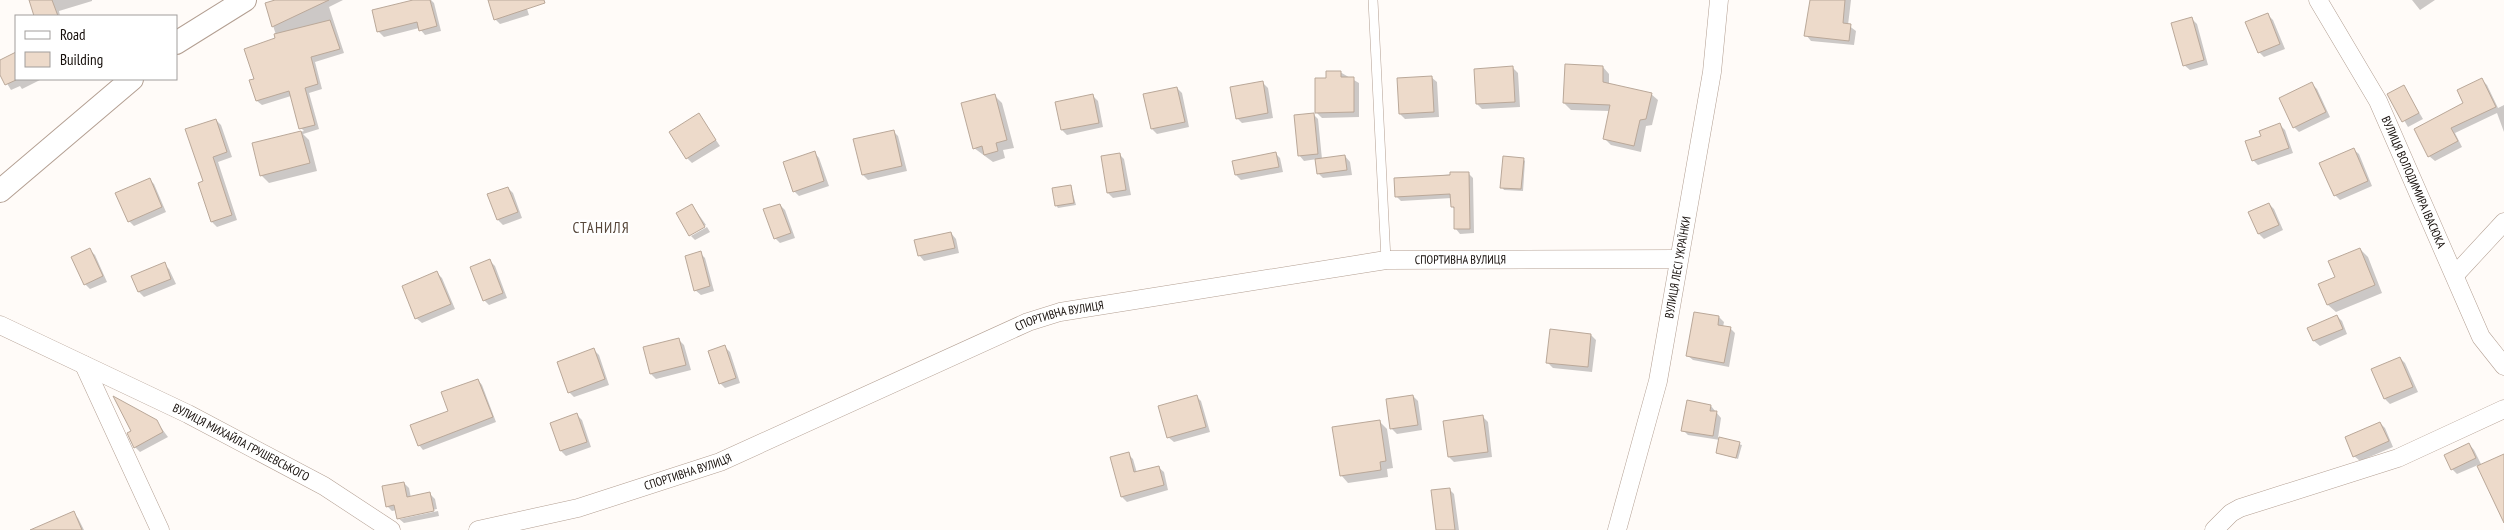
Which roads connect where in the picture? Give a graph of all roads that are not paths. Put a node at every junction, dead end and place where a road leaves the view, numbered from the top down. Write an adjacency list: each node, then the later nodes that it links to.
1 (245, 0): 5 (street)
2 (1373, 0): 10 (lane)
3 (1718, 0): 9 (street, ВУЛИЦЯ ЛЕСІ УКРАЇНКИ)
4 (2318, 0): 11 (street, ВУЛИЦЯ ВОЛОДИМИРА ІВАСЮКА)
5 (178, 42)
6 (131, 80): 7 (street)
7 (0, 191)
8 (2504, 222): 11 (street)
9 (1678, 259): 10 (street, СПОРТИВНА ВУЛИЦЯ); 19 (street, ВУЛИЦЯ ЛЕСІ УКРАЇНКИ)
10 (1386, 260): 18 (street, СПОРТИВНА ВУЛИЦЯ)
11 (2455, 275): 14 (street, ВУЛИЦЯ ВОЛОДИМИРА ІВАСЮКА)
12 (0, 325): 13 (street, ВУЛИЦЯ МИХАЙЛА ГРУШЕВСЬКОГО)
13 (84, 365): 16 (street); 17 (street, ВУЛИЦЯ МИХАЙЛА ГРУШЕВСЬКОГО)
14 (2504, 366)
15 (2504, 409): 20 (street)
16 (160, 530)
17 (391, 530)
18 (478, 530)
19 (1617, 530)
20 (2214, 530)

